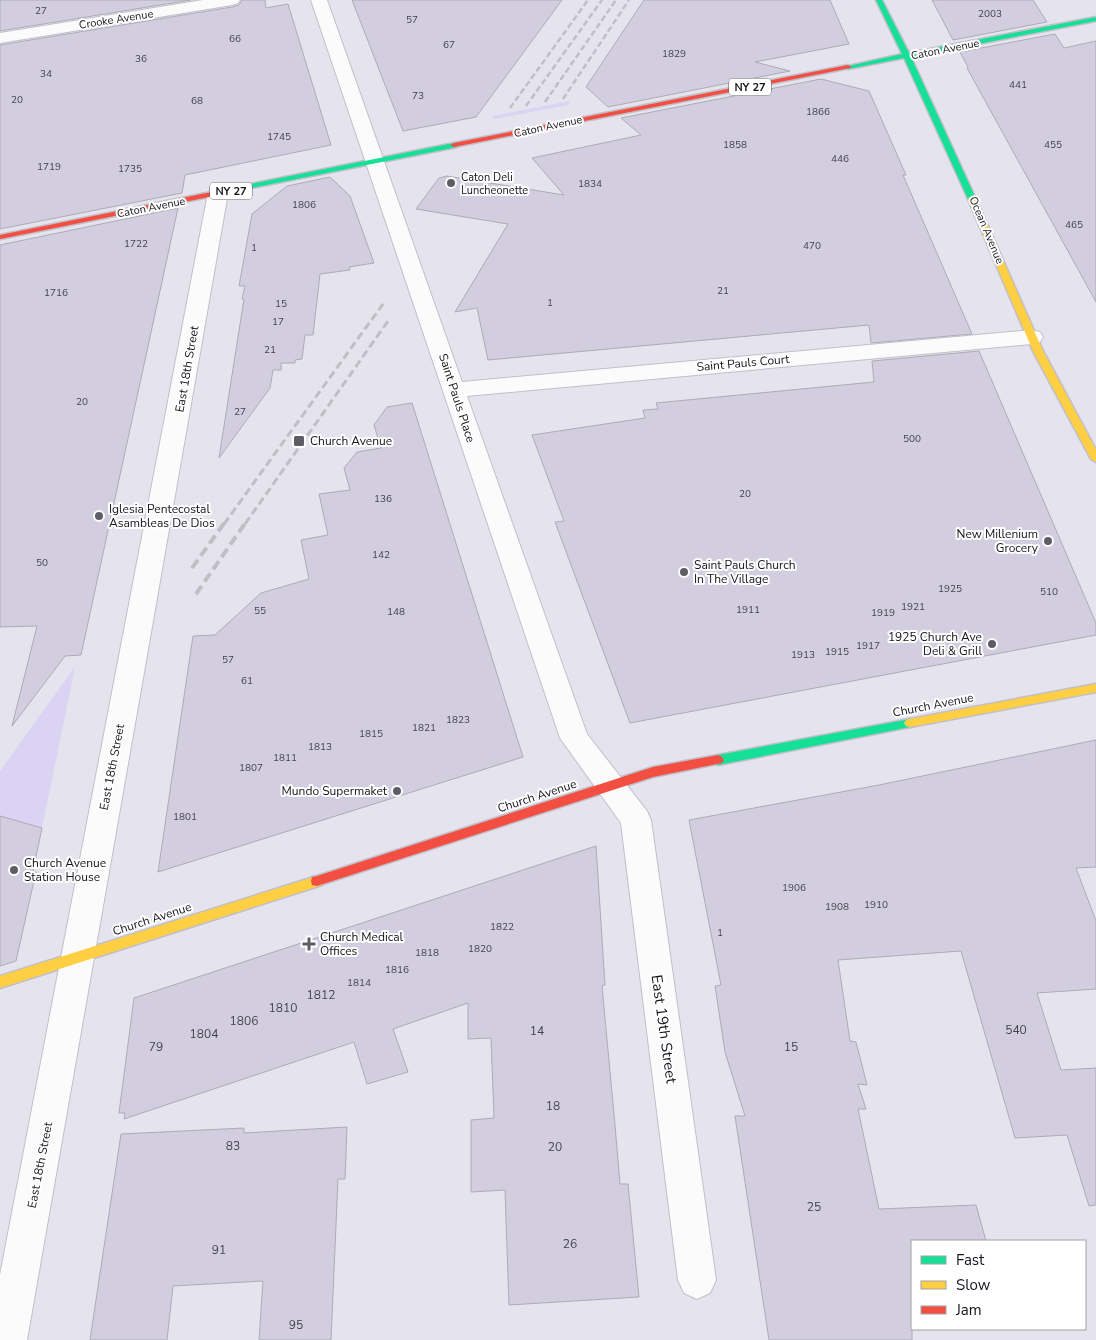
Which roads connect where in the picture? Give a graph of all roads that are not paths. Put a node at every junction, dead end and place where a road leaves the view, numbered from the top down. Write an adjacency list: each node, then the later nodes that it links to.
1 (232, 0): 5 (street, Crooke Avenue)
2 (319, 0): 7 (street, Saint Pauls Place)
3 (880, 0): 6 (main road, Ocean Avenue)
4 (1096, 19): 6 (main road, Caton Avenue / NY 27)
5 (0, 38)
6 (909, 56): 7 (main road, Caton Avenue / NY 27); 10 (main road, Ocean Avenue)
7 (375, 162): 8 (main road, Caton Avenue / NY 27); 11 (street, Saint Pauls Place)
8 (218, 194): 9 (main road, Caton Avenue / NY 27); 15 (street, East 18th Street)
9 (0, 237)
10 (1032, 336): 11 (street, Saint Pauls Court); 12 (main road, Ocean Avenue)
11 (454, 390): 14 (street, Saint Pauls Place)
12 (1096, 459)
13 (1096, 688): 14 (main road, Church Avenue)
14 (610, 786): 15 (main road, Church Avenue); 17 (street, East 19th Street)
15 (79, 957): 16 (main road, Church Avenue); 18 (street, East 18th Street)
16 (0, 982)
17 (697, 1280)
18 (8, 1340)

